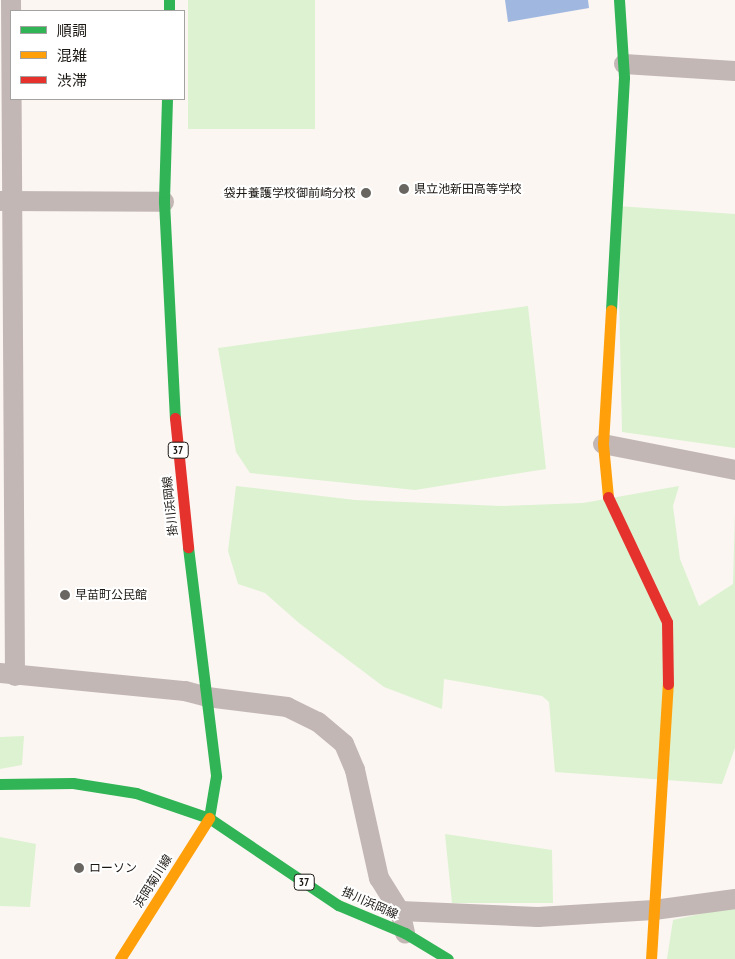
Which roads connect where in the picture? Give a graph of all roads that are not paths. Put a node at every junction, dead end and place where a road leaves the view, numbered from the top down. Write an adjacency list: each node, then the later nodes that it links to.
1 (620, 0): 3 (main road)
2 (10, 34): 6 (street)
3 (624, 64): 4 (street); 8 (main road)
4 (735, 71)
5 (167, 100): 7 (main road, 掛川浜岡線 / 37)
6 (5, 202): 7 (street); 10 (street)
7 (164, 202): 12 (main road, 掛川浜岡線 / 37)
8 (603, 444): 9 (street); 16 (main road)
9 (735, 470)
10 (7, 534): 11 (street)
11 (8, 675): 12 (street)
12 (207, 697): 14 (main road, 掛川浜岡線 / 37); 17 (street)
13 (0, 784): 14 (main road, 掛川浜岡線 / 37)
14 (209, 818): 18 (main road, 掛川浜岡線 / 37); 19 (main road, 浜岡菊川線)
15 (735, 899): 16 (street)
16 (654, 910): 17 (street); 21 (main road)
17 (400, 911): 18 (street)
18 (405, 933): 20 (main road, 掛川浜岡線 / 37)
19 (120, 959)
20 (448, 959)
21 (651, 959)

